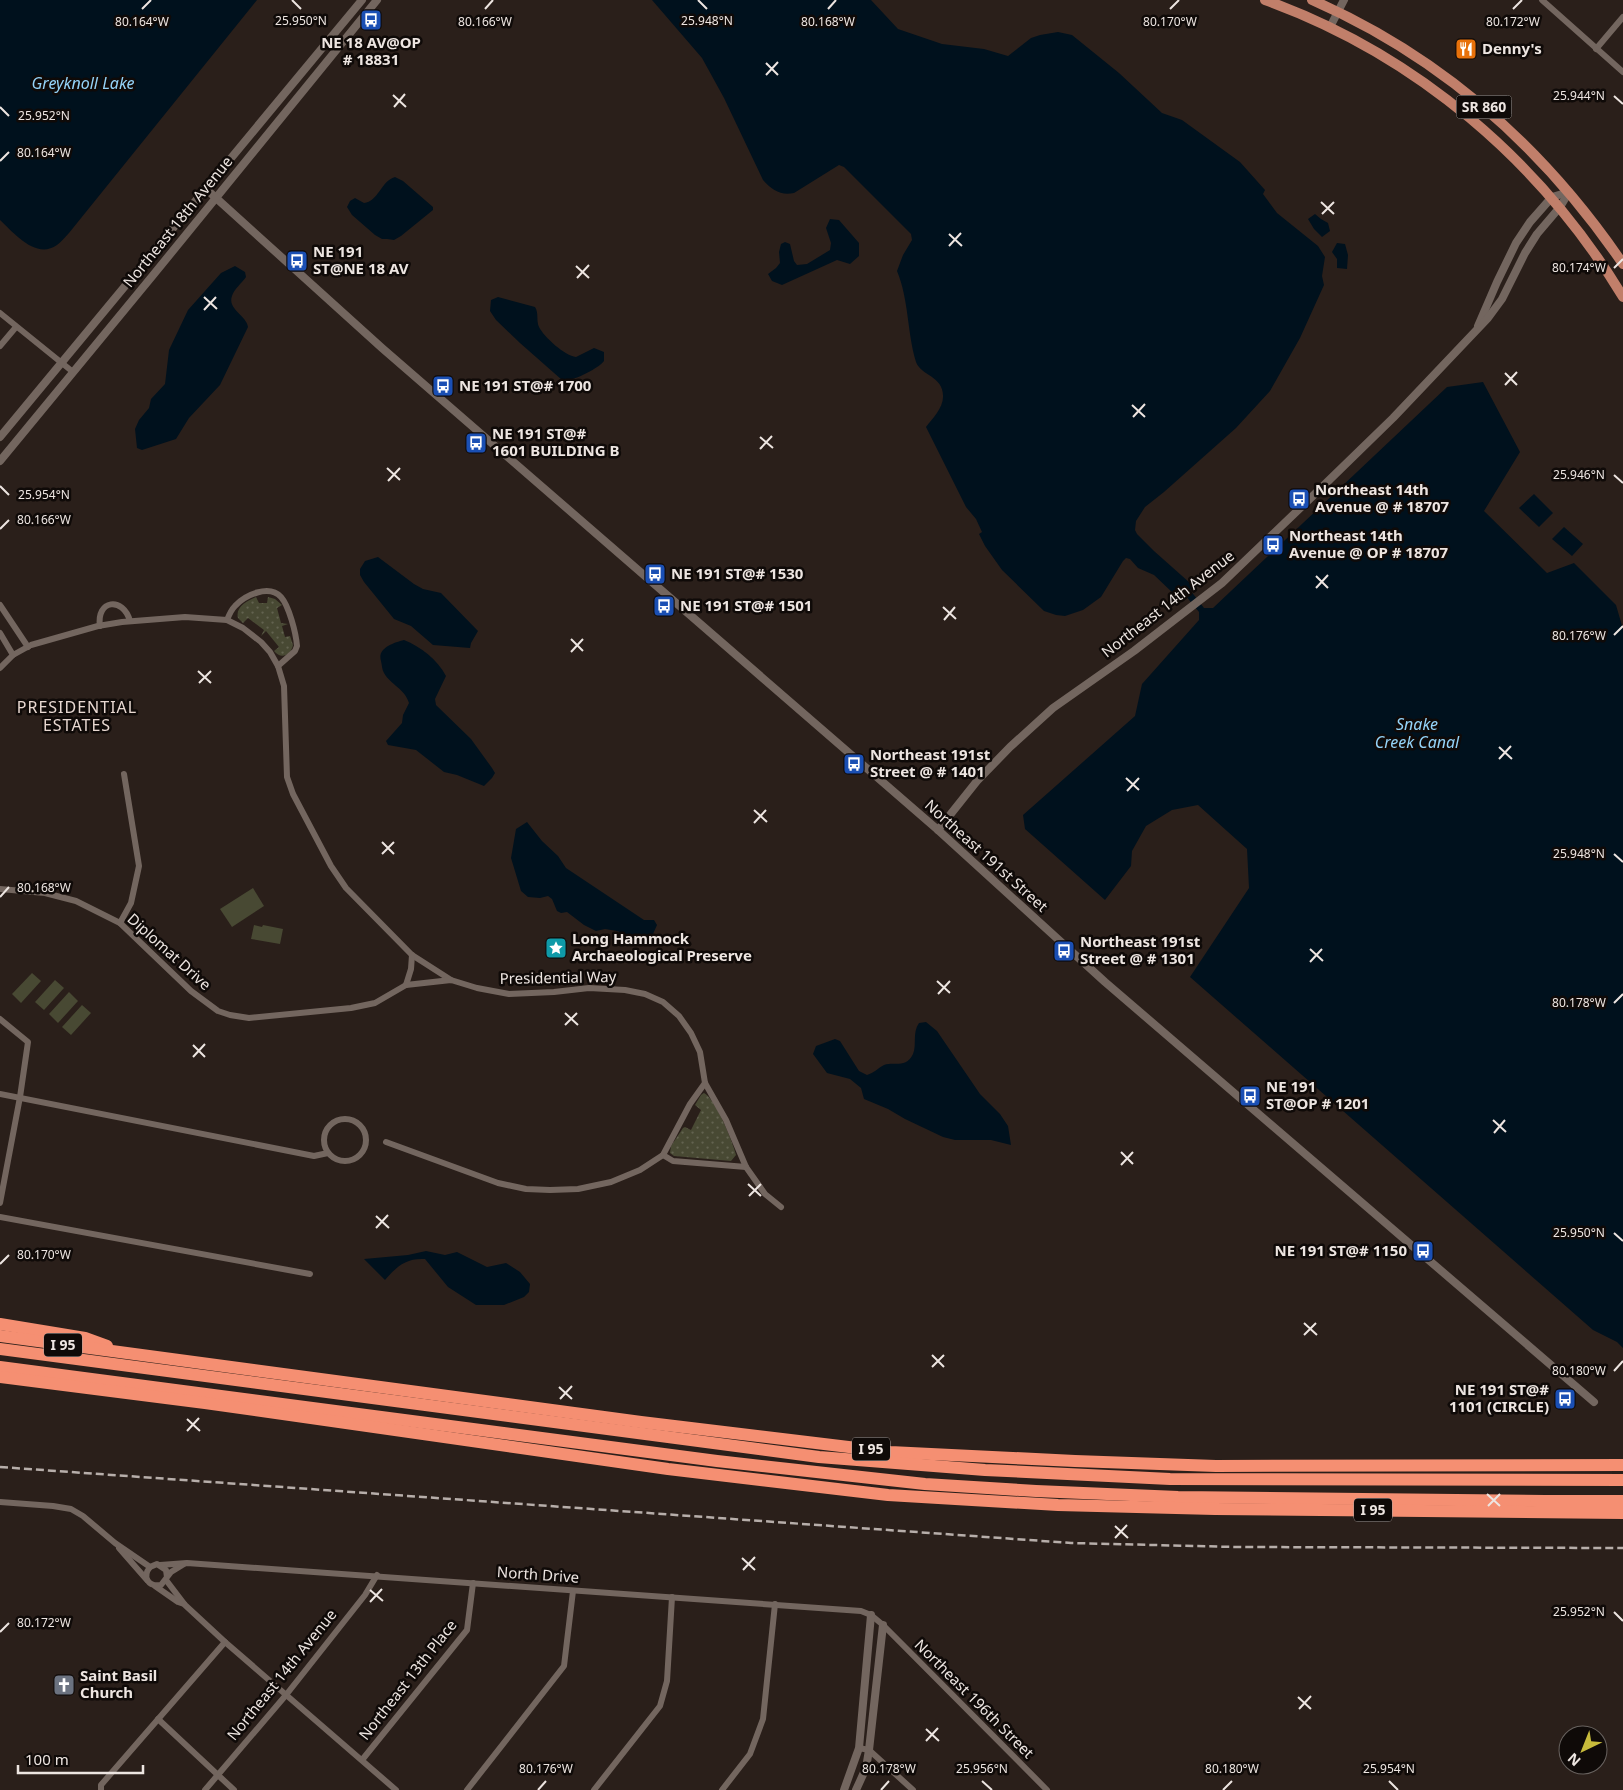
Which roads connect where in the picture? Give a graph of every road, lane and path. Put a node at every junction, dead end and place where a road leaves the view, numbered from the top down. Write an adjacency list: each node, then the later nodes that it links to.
1 (362, 0): 14 (street, Northeast 18th Avenue)
2 (377, 0): 17 (street, Northeast 18th Avenue)
3 (1265, 0): 9 (main road, SR 860)
4 (1312, 0): 7 (main road, SR 860)
5 (1344, 0): 7 (street)
6 (1542, 0): 10 (street)
7 (1338, 12): 9 (street); 12 (main road, SR 860)
8 (1623, 17): 10 (street)
9 (1330, 27): 13 (main road, SR 860)
10 (1596, 49): 11 (street)
11 (1623, 72)
12 (1463, 90): 13 (main road); 15 (main road, SR 860)
13 (1452, 103): 16 (main road, SR 860)
14 (205, 188): 17 (street, Northeast 191st Street); 25 (street, Northeast 18th Avenue)
15 (1569, 192): 16 (street); 18 (street, Northeast 14th Avenue); 19 (main road, SR 860)
16 (1552, 197): 18 (main road, SR 860); 23 (street, Northeast 14th Avenue)
17 (216, 198): 26 (street, Northeast 18th Avenue); 39 (street, Northeast 191st Street)
18 (1560, 207): 20 (main road, SR 860); 23 (street, Northeast 14th Avenue)
19 (1623, 264)
20 (1623, 297)
21 (0, 313): 22 (street)
22 (16, 327): 24 (street); 25 (street)
23 (1476, 331): 39 (street, Northeast 14th Avenue)
24 (0, 346)
25 (61, 362): 26 (street); 27 (street, Northeast 18th Avenue)
26 (73, 372): 28 (street, Northeast 18th Avenue)
27 (0, 437)
28 (0, 461)
29 (0, 605): 34 (street)
30 (227, 620): 31 (street, Presidential Way); 36 (street, Presidential Way); 36 (street)
31 (130, 621): 32 (street, Presidential Way); 32 (street)
32 (100, 626): 34 (street, Presidential Way)
33 (0, 632): 35 (street)
34 (28, 646): 35 (street, Presidential Way)
35 (13, 655): 37 (street, Presidential Way)
36 (278, 666): 42 (street, Presidential Way)
37 (0, 668)
38 (124, 774): 41 (street)
39 (938, 830): 63 (street, Northeast 191st Street)
40 (0, 889): 41 (street, Diplomat Drive)
41 (120, 923): 44 (street, Diplomat Drive)
42 (412, 955): 43 (street, Presidential Way); 44 (street)
43 (451, 980): 44 (street, Presidential Way); 46 (street, Presidential Way)
44 (406, 985)
45 (0, 1019): 48 (street)
46 (705, 1083): 51 (street); 52 (street, Presidential Way)
47 (0, 1094): 48 (street)
48 (20, 1097): 50 (street); 53 (street)
49 (386, 1142): 51 (street)
50 (328, 1153): 50 (street)
51 (663, 1155): 52 (street)
52 (746, 1167): 54 (street, Presidential Way)
53 (0, 1203)
54 (781, 1207)
55 (0, 1217): 56 (street)
56 (310, 1274)
57 (0, 1324): 60 (highway)
58 (0, 1336): 60 (highway, I 95)
59 (0, 1349): 65 (highway)
60 (126, 1353): 64 (highway, I 95)
61 (0, 1367): 66 (highway)
62 (0, 1377): 69 (highway, I 95)
63 (1594, 1402)
64 (1623, 1465)
65 (1623, 1480)
66 (1545, 1501): 67 (highway); 69 (highway)
67 (1623, 1501)
68 (0, 1502): 71 (street)
69 (1124, 1506): 70 (highway, I 95)
70 (1623, 1512)
71 (115, 1543): 74 (street); 77 (street)
72 (187, 1563): 73 (street, North Drive); 75 (street, North Drive); 76 (street)
73 (160, 1565): 74 (street); 76 (street)
74 (150, 1567): 77 (street)
75 (377, 1575): 78 (street, North Drive); 87 (street, Northeast 14th Avenue)
76 (167, 1579): 79 (street); 83 (street)
77 (147, 1581): 79 (street)
78 (473, 1583): 80 (street, North Drive); 91 (street, Northeast 13th Place)
79 (153, 1586): 83 (street)
80 (573, 1591): 81 (street, North Drive); 97 (street)
81 (672, 1597): 82 (street, North Drive); 98 (street)
82 (774, 1604): 84 (street, North Drive); 99 (street)
83 (185, 1605): 86 (street)
84 (871, 1615): 85 (street, North Drive); 89 (street)
85 (883, 1625): 90 (street); 103 (street, Northeast 196th Street)
86 (225, 1642): 87 (street); 88 (street)
87 (286, 1696): 91 (street); 92 (street, Northeast 14th Avenue)
88 (158, 1719): 92 (street); 93 (street)
89 (859, 1748): 90 (street); 100 (street)
90 (870, 1750): 101 (street); 102 (street)
91 (362, 1760): 96 (street)
92 (218, 1775): 94 (street, Northeast 14th Avenue); 95 (street)
93 (101, 1790)
94 (205, 1790)
95 (234, 1790)
96 (396, 1790)
97 (467, 1790)
98 (594, 1790)
99 (722, 1790)
100 (844, 1790)
101 (856, 1790)
102 (913, 1790)
103 (1048, 1790)

